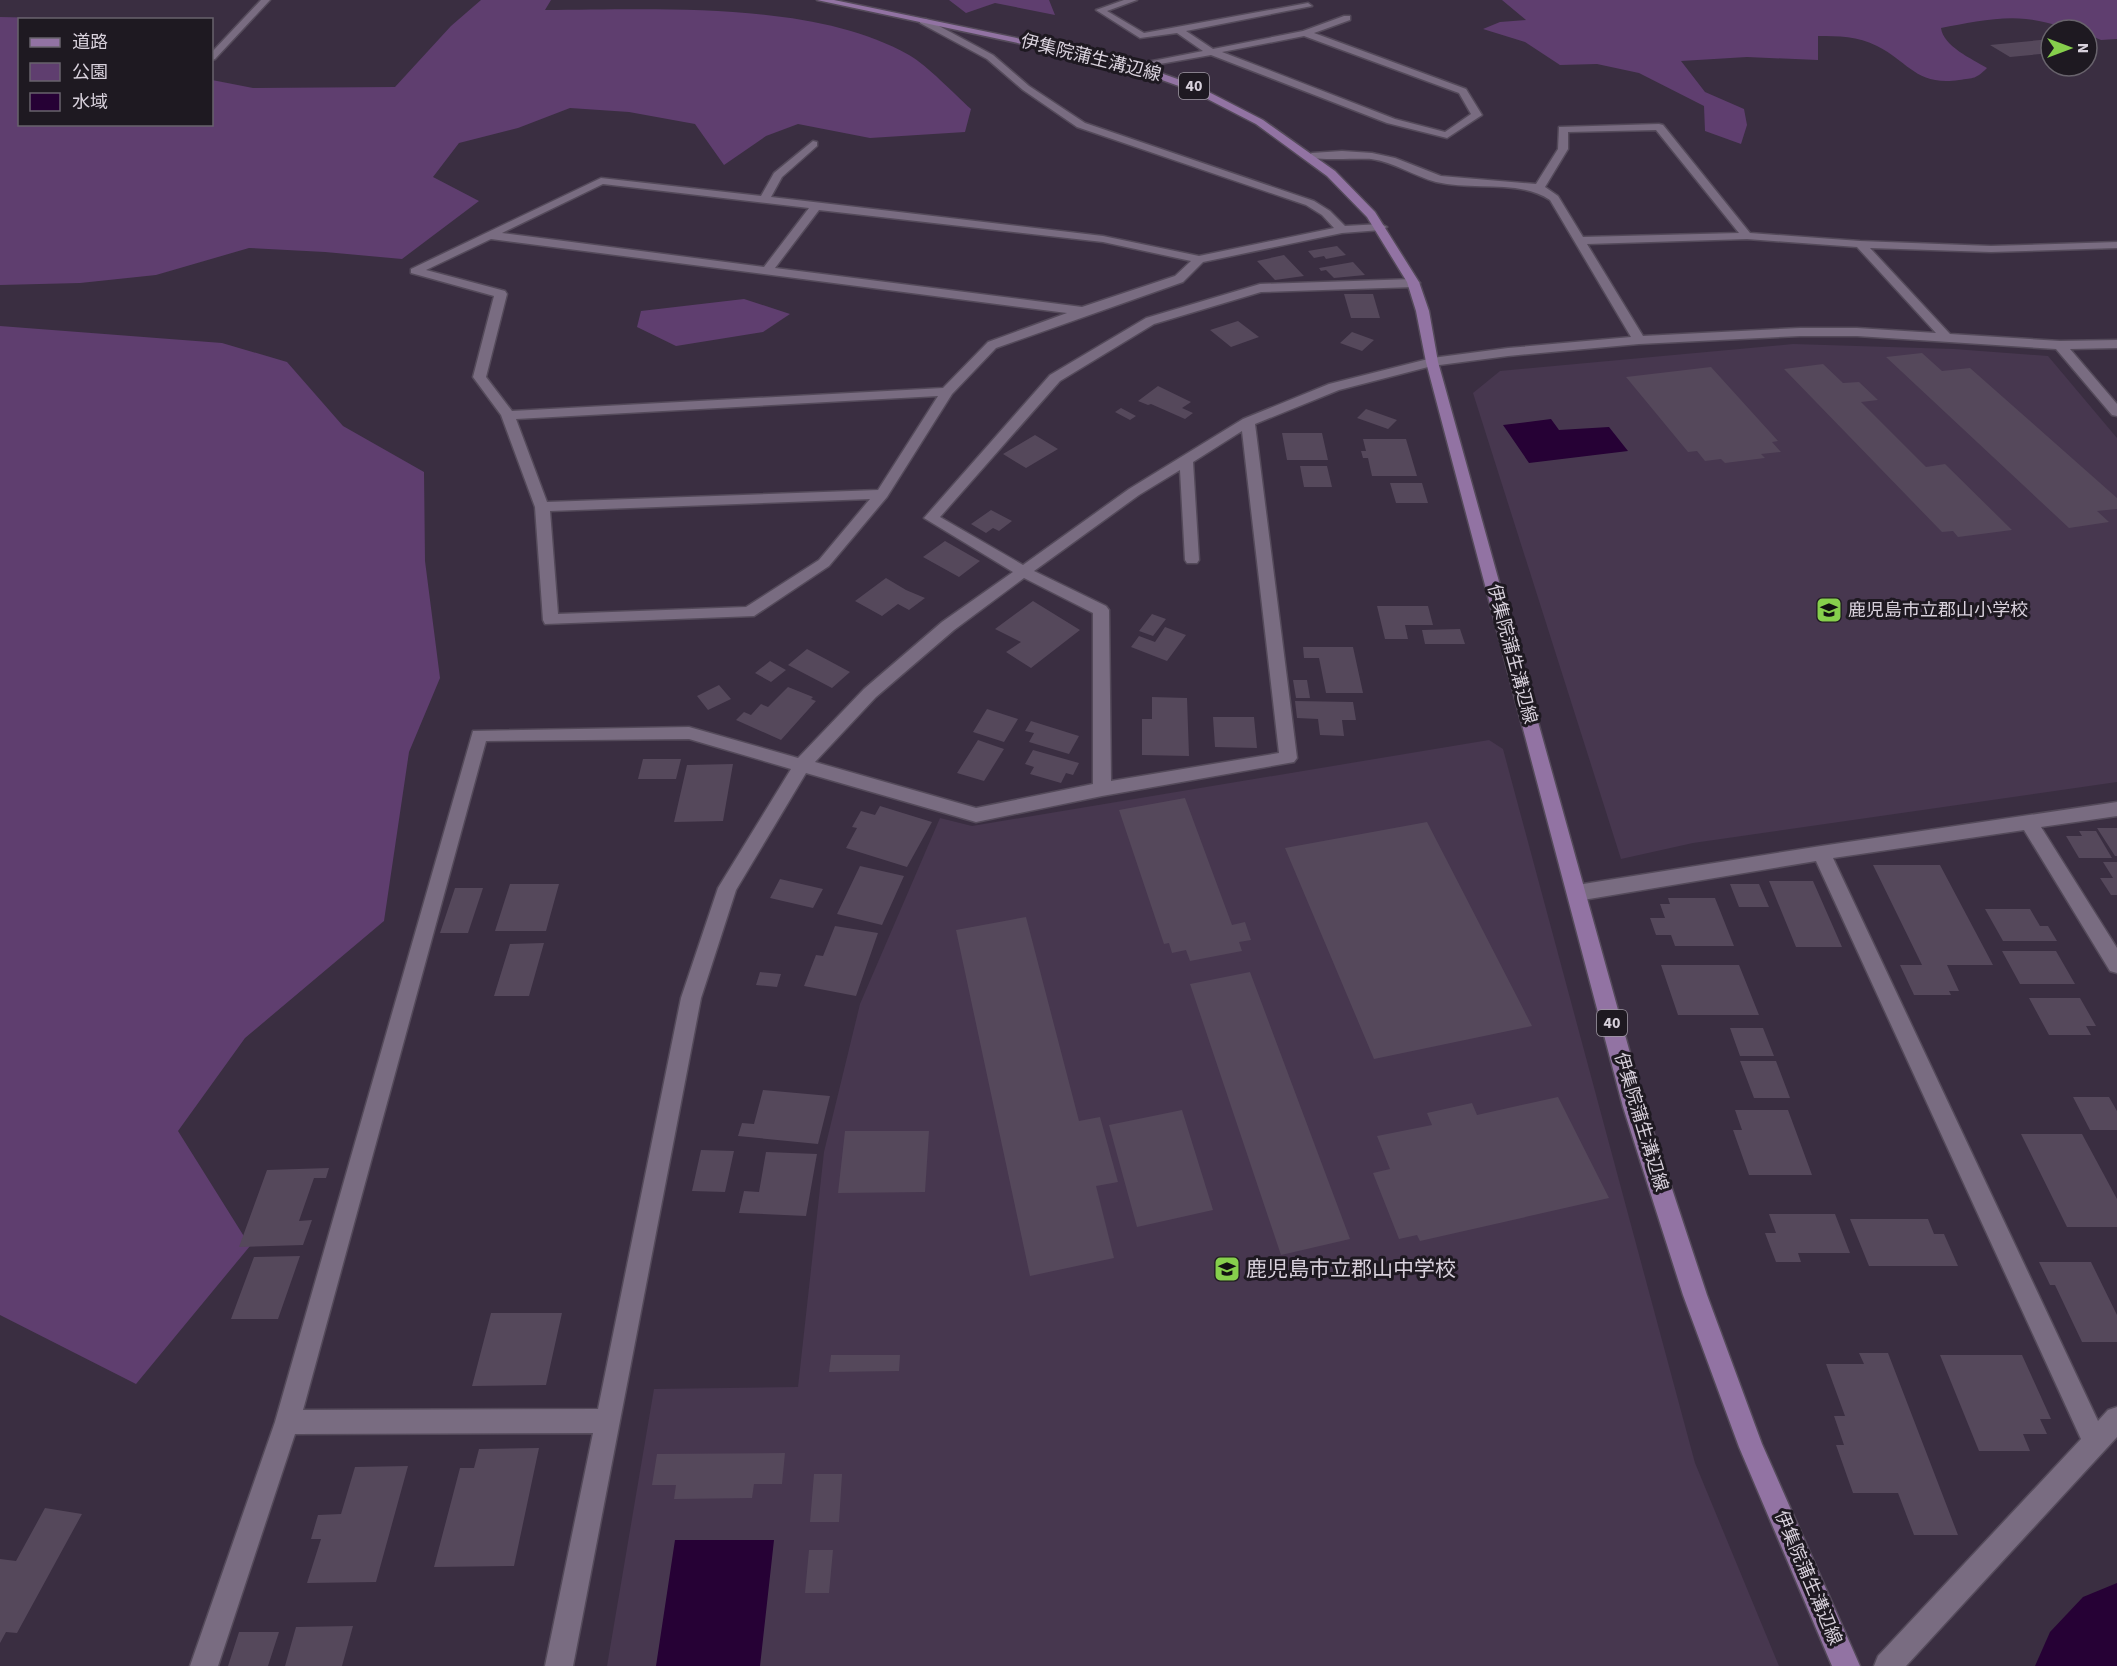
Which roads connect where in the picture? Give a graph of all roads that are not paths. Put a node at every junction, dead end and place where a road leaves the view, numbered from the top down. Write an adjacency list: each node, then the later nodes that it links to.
1 (266, 0): 10 (street)
2 (821, 0): 6 (main road, 伊集院蒲生溝辺線 / 40)
3 (1133, 0): 7 (street)
4 (1297, 0): 7 (street)
5 (1347, 18): 8 (street)
6 (923, 21): 11 (main road, 伊集院蒲生溝辺線 / 40); 18 (street)
7 (1179, 30): 9 (street)
8 (1305, 33): 9 (street); 9 (street)
9 (1210, 51): 11 (street)
10 (213, 56)
11 (1140, 66): 13 (main road, 伊集院蒲生溝辺線 / 40)
12 (813, 144): 15 (street)
13 (1312, 156): 14 (street); 17 (main road, 伊集院蒲生溝辺線 / 40)
14 (1539, 188): 20 (street); 21 (street)
15 (764, 200): 16 (street); 19 (street)
16 (816, 206): 24 (street); 25 (street)
17 (1381, 227): 18 (street); 26 (main road, 伊集院蒲生溝辺線 / 40)
18 (1342, 230): 24 (street)
19 (489, 235): 25 (street); 35 (street)
20 (1747, 236): 21 (street); 22 (street)
21 (1578, 241): 29 (street)
22 (1860, 244): 23 (street); 28 (street)
23 (2117, 245)
24 (1199, 259): 27 (street)
25 (767, 270): 27 (street)
26 (1413, 283): 32 (main road, 伊集院蒲生溝辺線 / 40); 41 (street)
27 (1083, 311): 33 (street)
28 (1946, 337): 29 (street); 31 (street)
29 (1639, 340): 32 (street)
30 (2117, 344): 31 (street)
31 (2060, 345): 34 (street)
32 (1432, 362): 36 (street); 47 (main road, 伊集院蒲生溝辺線 / 40)
33 (947, 392): 35 (street); 38 (street)
34 (2117, 412)
35 (508, 415): 39 (street)
36 (1248, 422): 37 (street); 43 (street)
37 (1186, 460): 40 (street); 41 (street)
38 (882, 494): 39 (street); 39 (street)
39 (542, 507)
40 (1192, 560)
41 (1024, 572): 42 (street); 43 (street)
42 (802, 765): 43 (street); 50 (street); 51 (street)
43 (1102, 789)
44 (2117, 809): 45 (street)
45 (2029, 823): 46 (street); 48 (street)
46 (1821, 853): 47 (street); 52 (street)
47 (1577, 893): 55 (main road, 伊集院蒲生溝辺線 / 40)
48 (2117, 965)
49 (2117, 1419): 52 (street)
50 (606, 1421): 51 (street); 54 (street)
51 (287, 1422): 53 (street)
52 (2095, 1442): 56 (street)
53 (204, 1666)
54 (559, 1666)
55 (1846, 1666)
56 (1888, 1666)

